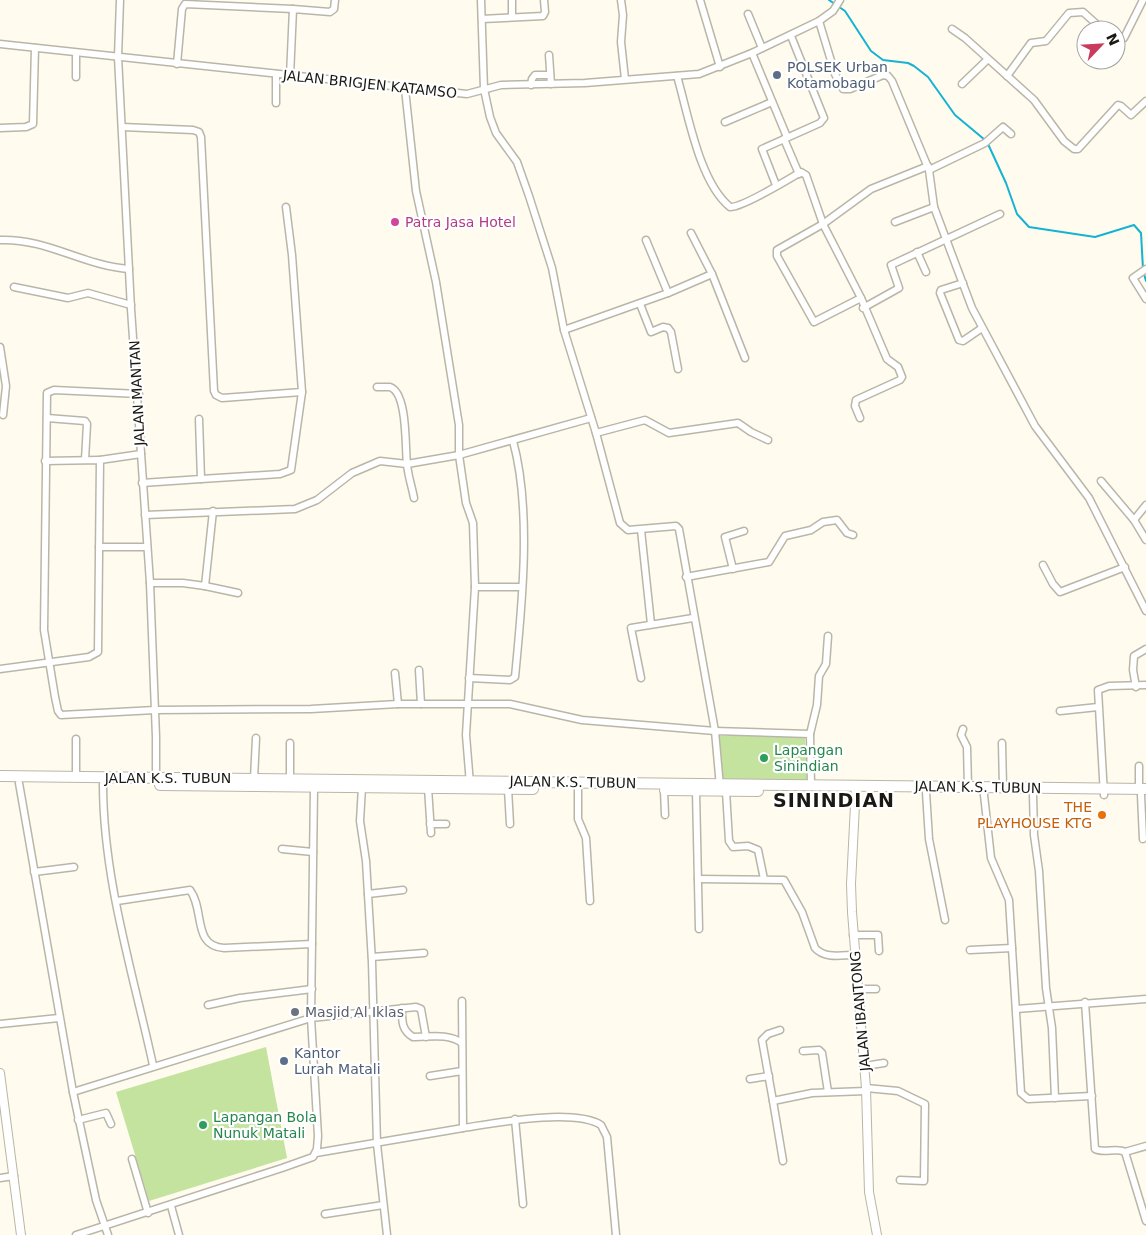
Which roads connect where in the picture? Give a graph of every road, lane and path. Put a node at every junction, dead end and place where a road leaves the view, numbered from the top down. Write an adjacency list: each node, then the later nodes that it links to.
1 (120, 0): 25 (street, JALAN MANTAN)
2 (335, 0): 10 (street)
3 (481, 0): 13 (street)
4 (512, 0): 12 (street)
5 (544, 0): 12 (street)
6 (621, 0): 35 (street)
7 (700, 0): 28 (street)
8 (840, 0): 15 (street, JALAN BRIGJEN KATAMSO)
9 (1143, 0): 17 (street)
10 (293, 9): 27 (street); 31 (street)
11 (748, 14): 21 (street)
12 (512, 17): 13 (street)
13 (482, 18): 40 (street)
14 (1092, 20): 33 (street)
15 (819, 21): 18 (street, JALAN BRIGJEN KATAMSO); 49 (street)
16 (952, 29): 26 (street)
17 (1126, 34)
18 (791, 36): 21 (street, JALAN BRIGJEN KATAMSO); 48 (street)
19 (0, 44): 20 (street, JALAN BRIGJEN KATAMSO)
20 (35, 48): 22 (street, JALAN BRIGJEN KATAMSO); 46 (street)
21 (762, 48): 23 (street, JALAN BRIGJEN KATAMSO)
22 (76, 53): 25 (street, JALAN BRIGJEN KATAMSO); 34 (street)
23 (752, 53): 28 (street, JALAN BRIGJEN KATAMSO); 42 (street)
24 (549, 55): 30 (street)
25 (118, 57): 27 (street, JALAN BRIGJEN KATAMSO); 45 (street, JALAN MANTAN)
26 (988, 59): 33 (street); 37 (street)
27 (177, 64): 29 (street, JALAN BRIGJEN KATAMSO)
28 (720, 67): 32 (street, JALAN BRIGJEN KATAMSO)
29 (276, 74): 31 (street, JALAN BRIGJEN KATAMSO); 43 (street)
30 (550, 75): 36 (street); 38 (street)
31 (290, 76): 39 (street, JALAN BRIGJEN KATAMSO)
32 (677, 76): 35 (street, JALAN BRIGJEN KATAMSO); 51 (street)
33 (1007, 76): 41 (street)
34 (76, 77)
35 (625, 79): 36 (street, JALAN BRIGJEN KATAMSO)
36 (551, 84): 38 (street, JALAN BRIGJEN KATAMSO)
37 (962, 84)
38 (532, 85): 40 (street, JALAN BRIGJEN KATAMSO)
39 (405, 89): 40 (street, JALAN BRIGJEN KATAMSO); 91 (street)
40 (484, 90): 75 (street)
41 (1146, 101)
42 (772, 102): 44 (street); 48 (street)
43 (276, 103)
44 (725, 122)
45 (122, 127): 62 (street, JALAN MANTAN); 80 (street)
46 (0, 128)
47 (1011, 134): 49 (street)
48 (786, 138): 50 (street); 51 (street)
49 (929, 168): 53 (street); 56 (street)
50 (799, 174): 51 (street); 56 (street)
51 (776, 185)
52 (286, 207): 80 (street)
53 (934, 207): 55 (street); 58 (street)
54 (1000, 214): 58 (street)
55 (895, 222)
56 (823, 224): 69 (street); 69 (street)
57 (692, 233): 65 (street)
58 (946, 238): 61 (street); 66 (street)
59 (0, 240): 62 (street)
60 (646, 240): 68 (street)
61 (917, 252): 64 (street); 73 (street)
62 (129, 269): 72 (street, JALAN MANTAN)
63 (1143, 270): 70 (street)
64 (926, 272)
65 (712, 274): 68 (street); 77 (street)
66 (963, 283): 74 (street); 74 (street)
67 (14, 287): 72 (street)
68 (668, 293): 71 (street)
69 (861, 298): 73 (street)
70 (1146, 299)
71 (640, 304): 75 (street); 78 (street)
72 (131, 305): 81 (street, JALAN MANTAN)
73 (863, 308): 85 (street)
74 (982, 328): 111 (street)
75 (564, 330): 84 (street)
76 (0, 347): 82 (street)
77 (745, 358)
78 (678, 369)
79 (378, 387): 95 (street)
80 (302, 392): 96 (street)
81 (139, 394): 83 (street); 90 (street, JALAN MANTAN)
82 (4, 415)
83 (47, 418): 92 (street); 94 (street)
84 (591, 418): 87 (street); 89 (street)
85 (860, 418)
86 (199, 419): 96 (street)
87 (596, 433): 88 (street); 104 (street)
88 (768, 440)
89 (513, 441): 91 (street); 117 (street)
90 (141, 454): 93 (street); 98 (street, JALAN MANTAN)
91 (459, 455): 95 (street); 116 (street)
92 (85, 460): 93 (street); 94 (street)
93 (100, 460): 108 (street)
94 (45, 461): 124 (street)
95 (407, 464): 99 (street); 101 (street)
96 (201, 479): 98 (street)
97 (1102, 482): 103 (street)
98 (142, 483): 102 (street, JALAN MANTAN)
99 (414, 498)
100 (1146, 505): 103 (street)
101 (213, 511): 102 (street); 115 (street)
102 (144, 515): 109 (street, JALAN MANTAN)
103 (1134, 520): 107 (street)
104 (640, 530): 113 (street); 121 (street)
105 (744, 531): 112 (street)
106 (853, 535): 112 (street)
107 (1146, 540)
108 (99, 547): 109 (street); 124 (street)
109 (147, 547): 114 (street, JALAN MANTAN)
110 (1044, 565): 111 (street)
111 (1125, 568): 119 (street)
112 (733, 569): 113 (street)
113 (686, 577): 120 (street)
114 (150, 582): 115 (street); 136 (street, JALAN MANTAN)
115 (205, 586): 118 (street)
116 (475, 587): 117 (street); 128 (street)
117 (521, 587): 128 (street)
118 (238, 593)
119 (1146, 610)
120 (693, 618): 121 (street); 139 (street)
121 (651, 624): 129 (street)
122 (828, 636): 140 (street)
123 (1146, 649): 131 (street)
124 (48, 661): 125 (street); 136 (street)
125 (0, 669)
126 (419, 670): 134 (street)
127 (395, 673): 133 (street)
128 (468, 678): 132 (street)
129 (641, 678)
130 (1146, 685): 131 (street)
131 (1136, 687): 135 (street)
132 (466, 703): 134 (street); 139 (street); 154 (street)
133 (398, 704): 134 (street); 136 (street)
134 (421, 704)
135 (1098, 707): 137 (street); 169 (street)
136 (155, 710): 151 (street, JALAN MANTAN)
137 (1060, 711)
138 (963, 729): 164 (street)
139 (715, 731): 140 (street); 160 (street)
140 (810, 734): 155 (street)
141 (76, 738): 147 (street)
142 (256, 738): 148 (street)
143 (290, 743): 149 (street)
144 (1002, 743): 158 (street)
145 (1140, 766): 170 (street)
146 (0, 776): 147 (highway, JALAN K.S. TUBUN)
147 (76, 777): 151 (highway, JALAN K.S. TUBUN)
148 (254, 778): 149 (highway, JALAN K.S. TUBUN); 151 (highway, JALAN K.S. TUBUN)
149 (290, 779): 154 (highway, JALAN K.S. TUBUN)
150 (0, 782): 152 (highway, JALAN K.S. TUBUN)
151 (156, 782): 153 (highway, JALAN K.S. TUBUN); 156 (highway, JALAN K.S. TUBUN)
152 (19, 783): 153 (highway, JALAN K.S. TUBUN); 181 (street)
153 (104, 784): 186 (street)
154 (470, 785): 159 (highway, JALAN K.S. TUBUN); 160 (highway, JALAN K.S. TUBUN); 161 (highway, JALAN K.S. TUBUN)
155 (811, 785): 160 (highway, JALAN K.S. TUBUN); 163 (highway, JALAN K.S. TUBUN)
156 (314, 787): 157 (highway, JALAN K.S. TUBUN); 179 (street)
157 (362, 787): 159 (highway, JALAN K.S. TUBUN); 185 (street)
158 (1003, 787): 167 (highway, JALAN K.S. TUBUN); 169 (highway, JALAN K.S. TUBUN)
159 (428, 788): 173 (street)
160 (722, 788): 163 (highway, JALAN K.S. TUBUN); 166 (highway, JALAN K.S. TUBUN); 183 (street)
161 (508, 789): 162 (highway, JALAN K.S. TUBUN); 175 (street)
162 (578, 789): 165 (highway, JALAN K.S. TUBUN); 187 (street)
163 (856, 789): 164 (highway, JALAN K.S. TUBUN); 168 (highway, JALAN K.S. TUBUN); 190 (street, JALAN IBANTONG)
164 (963, 789): 167 (highway, JALAN K.S. TUBUN); 168 (highway, JALAN K.S. TUBUN)
165 (664, 790): 166 (highway, JALAN K.S. TUBUN); 172 (street)
166 (696, 790): 182 (street)
167 (984, 790): 171 (highway, JALAN K.S. TUBUN); 192 (street)
168 (926, 792): 188 (street)
169 (1104, 792): 170 (highway, JALAN K.S. TUBUN); 171 (highway, JALAN K.S. TUBUN)
170 (1143, 792): 177 (street)
171 (1033, 794): 205 (street)
172 (665, 814)
173 (430, 824): 174 (street); 176 (street)
174 (446, 824)
175 (510, 824)
176 (431, 833)
177 (1143, 839)
178 (282, 849): 179 (street)
179 (313, 852): 191 (street)
180 (74, 867): 181 (street)
181 (34, 872): 209 (street)
182 (698, 879): 183 (street); 189 (street)
183 (764, 879): 196 (street)
184 (404, 890): 185 (street)
185 (368, 894): 197 (street)
186 (117, 901): 191 (street); 217 (street)
187 (590, 901)
188 (945, 920)
189 (699, 929)
190 (853, 935): 194 (street); 196 (street, JALAN IBANTONG)
191 (312, 944): 198 (street)
192 (1012, 948): 193 (street); 207 (street)
193 (970, 950)
194 (879, 951)
195 (424, 953): 197 (street)
196 (855, 955): 199 (street, JALAN IBANTONG)
197 (372, 957): 208 (street)
198 (312, 989): 204 (street); 210 (street)
199 (858, 989): 200 (street); 218 (street, JALAN IBANTONG)
200 (876, 989)
201 (1146, 998): 203 (street)
202 (462, 1001): 214 (street)
203 (1085, 1002): 205 (street); 227 (street)
204 (208, 1005)
205 (1049, 1005): 207 (street); 228 (street)
206 (402, 1008): 208 (street); 213 (street); 213 (street)
207 (1016, 1009): 228 (street)
208 (373, 1011): 210 (street); 234 (street)
209 (58, 1018): 211 (street); 225 (street)
210 (311, 1018): 217 (street); 237 (street)
211 (0, 1024)
212 (780, 1030): 222 (street)
213 (426, 1037): 214 (street)
214 (462, 1043): 219 (street)
215 (803, 1051): 226 (street)
216 (884, 1063): 218 (street)
217 (153, 1065): 225 (street)
218 (864, 1066): 224 (street, JALAN IBANTONG)
219 (462, 1071): 221 (street); 233 (street)
220 (0, 1073): 240 (street)
221 (430, 1076)
222 (769, 1076): 223 (street); 229 (street)
223 (750, 1079)
224 (866, 1090): 226 (street); 242 (street); 256 (street, JALAN IBANTONG)
225 (73, 1092): 231 (street)
226 (828, 1092): 229 (street)
227 (1092, 1096): 228 (street); 236 (street)
228 (1055, 1098)
229 (772, 1101): 239 (street)
230 (515, 1119): 233 (street); 243 (street); 255 (street)
231 (78, 1120): 232 (street); 249 (street)
232 (110, 1124)
233 (463, 1128): 234 (street)
234 (377, 1144): 237 (street); 244 (street)
235 (1146, 1146): 236 (street)
236 (1125, 1152): 248 (street)
237 (316, 1153): 245 (street)
238 (132, 1159): 246 (street)
239 (783, 1161)
240 (14, 1176): 241 (street); 250 (street)
241 (0, 1178)
242 (900, 1180)
243 (523, 1204)
244 (383, 1205): 247 (street); 254 (street)
245 (171, 1206): 246 (street); 253 (street)
246 (148, 1213): 249 (street)
247 (325, 1214)
248 (1146, 1221)
249 (104, 1226): 251 (street); 252 (street)
250 (21, 1235)
251 (76, 1235)
252 (108, 1235)
253 (179, 1235)
254 (387, 1235)
255 (616, 1235)
256 (877, 1235)

